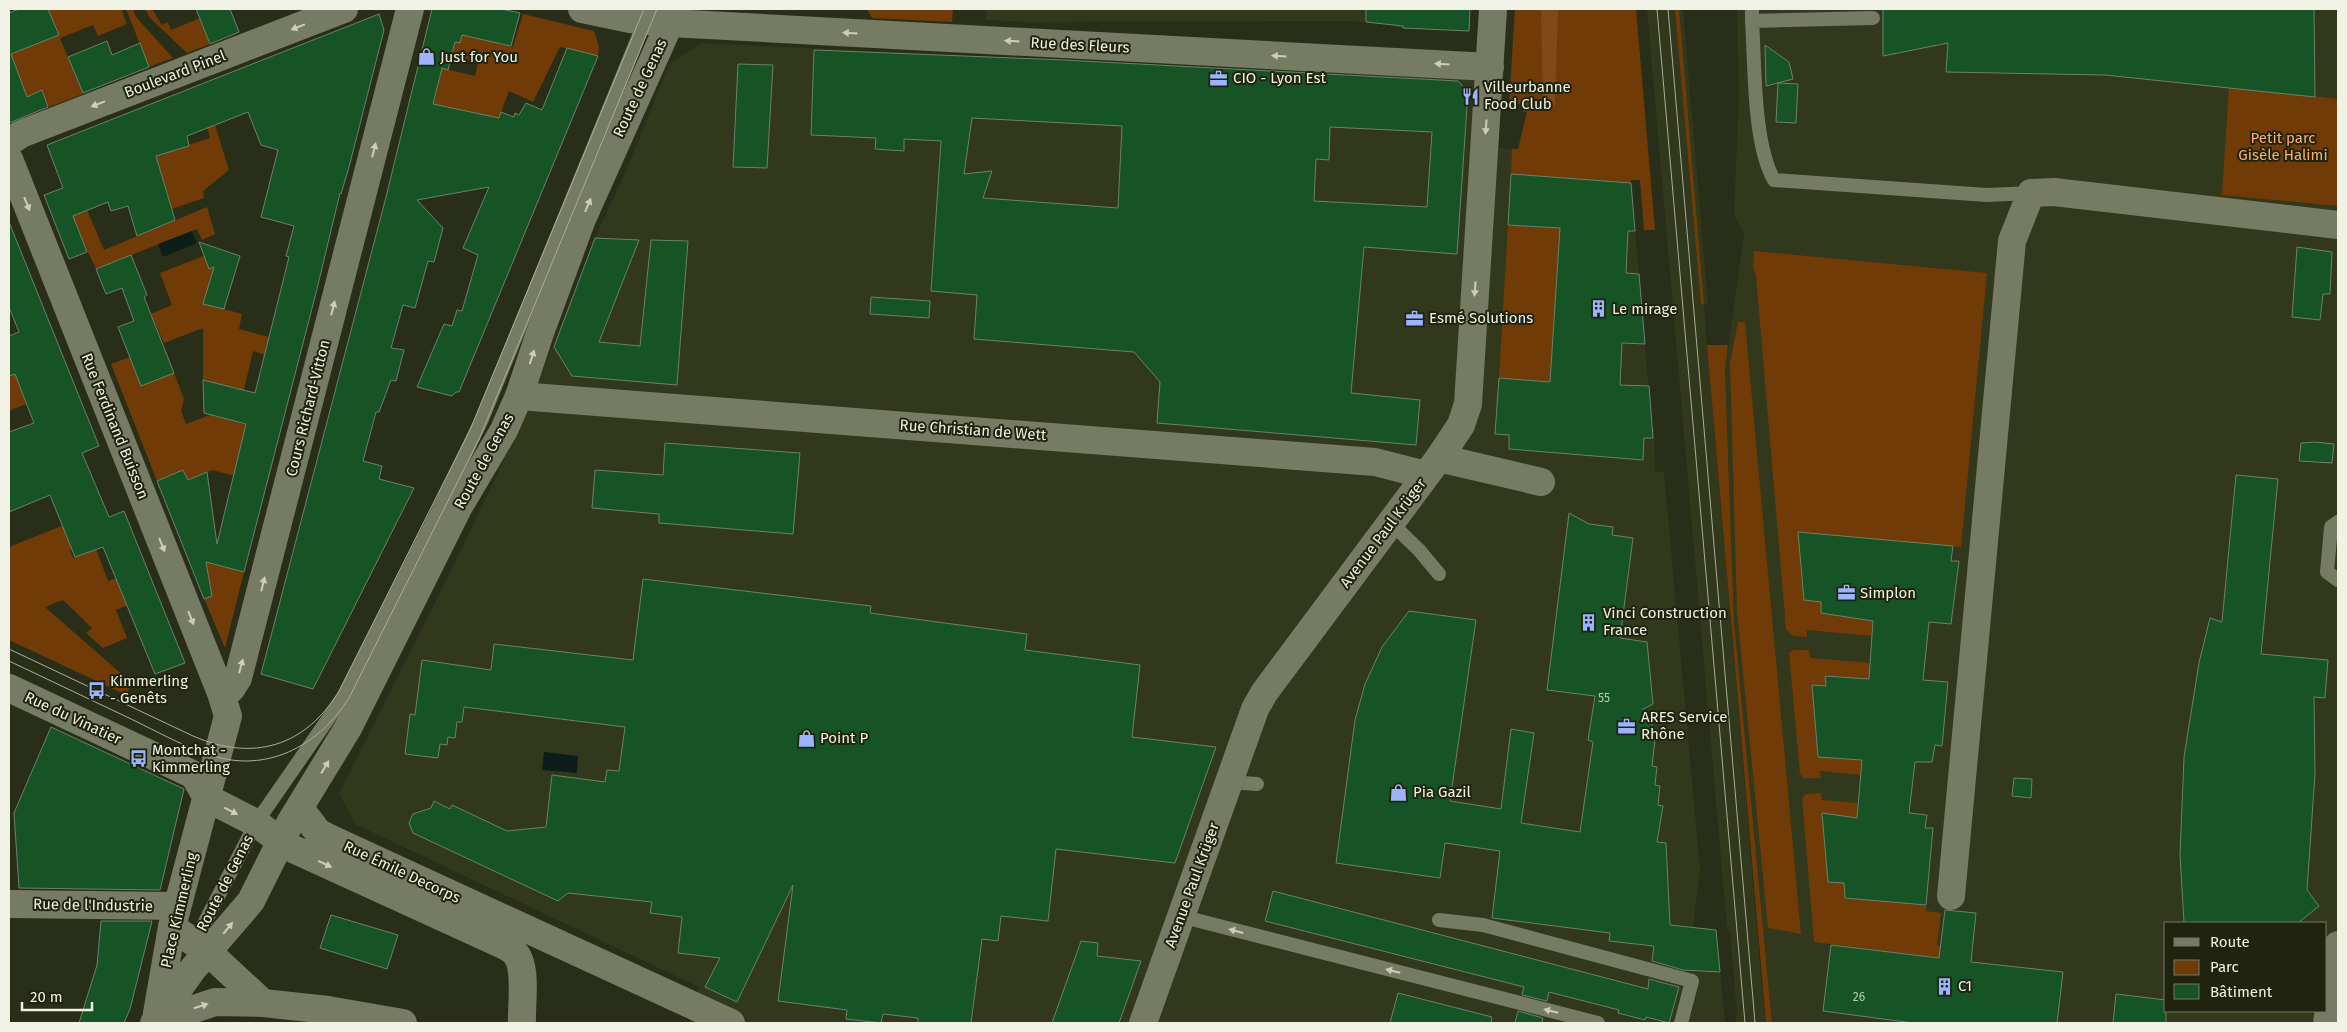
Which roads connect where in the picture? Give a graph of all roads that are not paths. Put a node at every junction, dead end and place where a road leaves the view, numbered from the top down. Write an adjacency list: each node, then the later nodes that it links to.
1 (344, 9): 9 (street, Boulevard Pinel, one-way to 9)
2 (410, 9): 21 (street, Cours Richard-Vitton, one-way to 2)
3 (582, 9): 5 (street)
4 (1493, 9): 8 (street, Avenue Paul Krüger)
5 (660, 15): 8 (street, Rue des Fleurs, one-way to 5); 13 (street, Route de Genas, one-way to 5); 26 (lane, Route de Genas)
6 (1752, 15): 7 (lane); 11 (lane)
7 (1873, 18)
8 (1490, 67): 14 (street, Avenue Paul Krüger, one-way to 14)
9 (9, 142)
10 (9, 159): 21 (street, Rue Ferdinand Buisson, one-way to 21)
11 (2031, 193): 12 (street); 28 (street)
12 (2338, 225)
13 (519, 396): 14 (street, Rue Christian de Wett); 25 (street, Route de Genas, one-way to 13)
14 (1432, 466): 15 (street, Rue Christian de Wett); 16 (street, Avenue Paul Krüger)
15 (1541, 482)
16 (1390, 522): 18 (lane); 22 (street, Avenue Paul Krüger)
17 (2338, 522): 19 (lane)
18 (1439, 574)
19 (2338, 580)
20 (9, 688): 24 (street, Rue du Vinatier)
21 (221, 693): 24 (street)
22 (1228, 782): 23 (lane); 30 (street, Avenue Paul Krüger)
23 (1257, 784)
24 (207, 798): 26 (street, Route de Genas, one-way to 26); 31 (street, Place Kimmerling)
25 (300, 809): 27 (street, Route de Genas); 33 (street, Rue Émile Decorps)
26 (256, 823): 27 (street, Route de Genas); 35 (lane, Route de Genas)
27 (282, 842): 33 (street, Rue Émile Decorps, one-way to 33); 35 (street, Route de Genas, one-way to 27)
28 (1952, 896)
29 (9, 904): 31 (street, Rue de l'Industrie)
30 (1180, 916): 43 (street, Avenue Paul Krüger); 44 (lane, one-way to 30)
31 (175, 917): 35 (street, Route de Genas); 38 (street, Place Kimmerling)
32 (1439, 920): 45 (lane)
33 (507, 934): 36 (street, Rue Émile Decorps); 42 (street, Rue Émile Decorps)
34 (2338, 945): 46 (street)
35 (201, 948): 37 (street); 38 (street, Route de Genas)
36 (522, 977): 40 (street); 41 (street, Rue Émile Decorps)
37 (263, 1003): 38 (street, one-way to 37); 39 (street)
38 (155, 1022)
39 (403, 1023)
40 (509, 1023)
41 (522, 1023)
42 (731, 1023)
43 (1143, 1023)
44 (1598, 1023)
45 (1681, 1023)
46 (2327, 1023)

